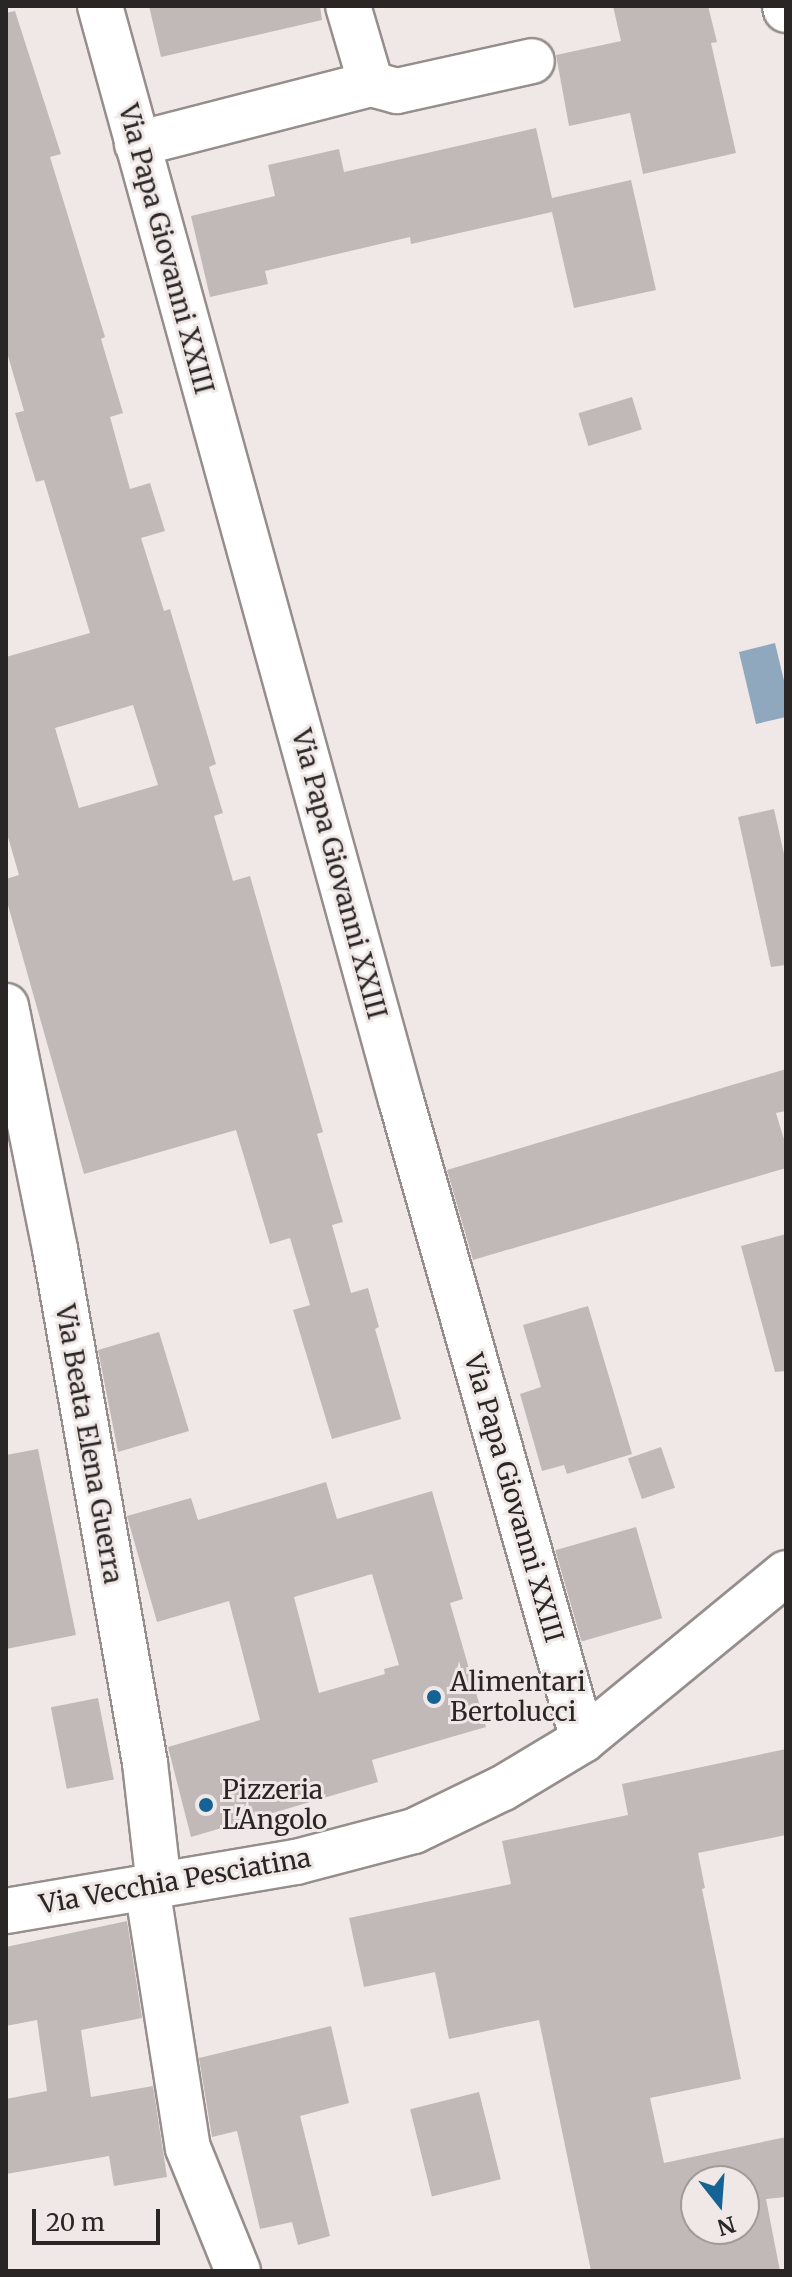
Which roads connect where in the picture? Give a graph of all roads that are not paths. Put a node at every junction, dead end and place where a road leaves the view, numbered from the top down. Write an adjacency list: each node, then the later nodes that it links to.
1 (100, 6): 5 (street, Via Papa Giovanni XXIII)
2 (348, 6): 4 (street)
3 (532, 61): 4 (street)
4 (371, 84): 5 (street)
5 (137, 144): 8 (street, Via Papa Giovanni XXIII)
6 (6, 1006): 9 (street, Via Beata Elena Guerra)
7 (786, 1573): 8 (street, Via Vecchia Pesciatina)
8 (583, 1740): 9 (street, Via Vecchia Pesciatina)
9 (153, 1886): 10 (street, Via Vecchia Pesciatina); 11 (street, Via Beata Elena Guerra)
10 (6, 1911)
11 (238, 2271)

